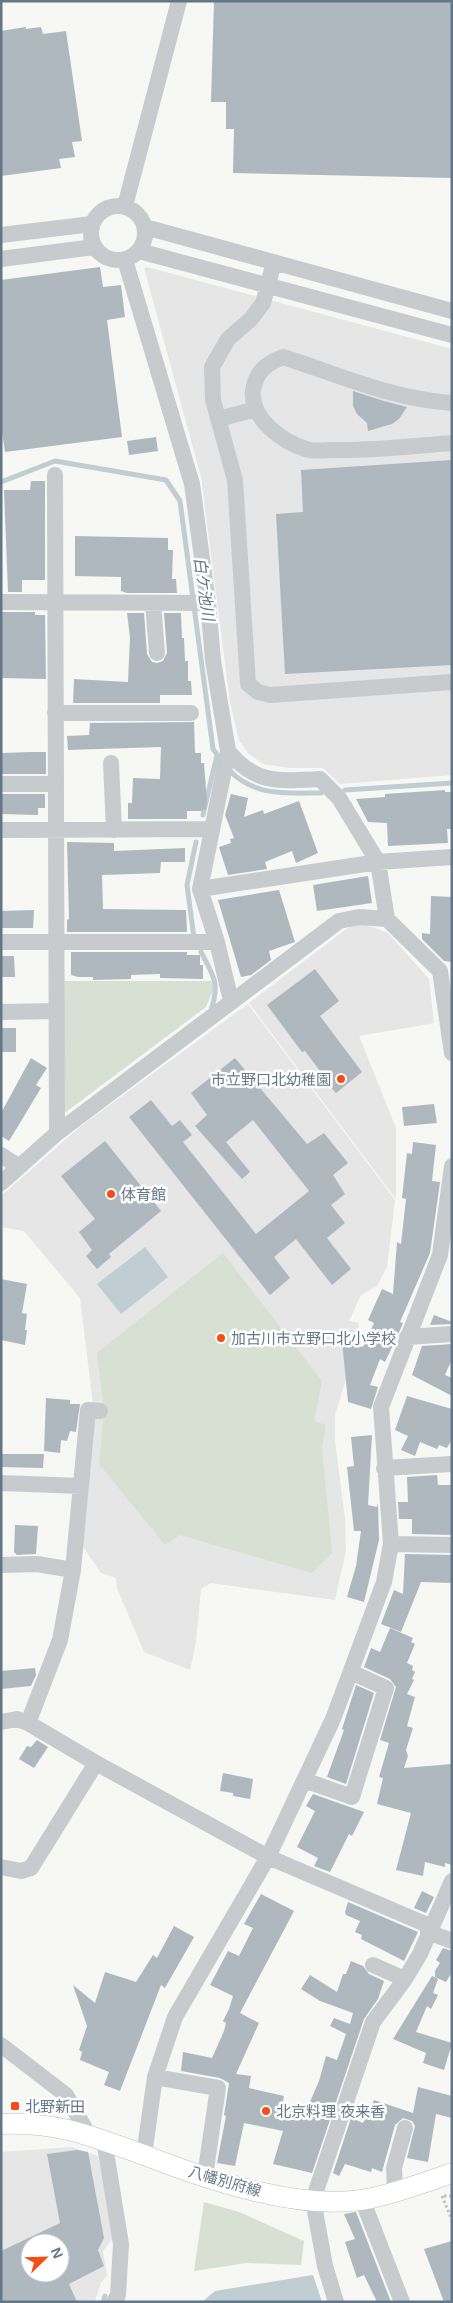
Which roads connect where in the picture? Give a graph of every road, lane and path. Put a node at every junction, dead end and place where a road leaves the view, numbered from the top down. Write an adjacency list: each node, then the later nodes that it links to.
1 (179, 1): 2 (street)
2 (125, 206): 3 (street); 4 (street)
3 (92, 224): 5 (street); 6 (street)
4 (145, 227): 7 (street); 10 (street)
5 (1, 235)
6 (94, 247): 8 (street); 9 (street)
7 (139, 251): 9 (street); 11 (street)
8 (1, 259)
9 (125, 260): 22 (street)
10 (274, 262): 11 (street); 12 (street)
11 (268, 286): 13 (street); 16 (street)
12 (452, 310)
13 (452, 335)
14 (452, 403): 15 (street)
15 (256, 409): 16 (street); 17 (street)
16 (218, 419): 24 (street)
17 (452, 444)
18 (55, 475): 20 (street)
19 (1, 602): 20 (street)
20 (54, 602): 21 (street); 25 (street)
21 (153, 603): 22 (street); 23 (street)
22 (208, 603): 27 (street)
23 (157, 653)
24 (452, 682)
25 (55, 713): 26 (street); 30 (street)
26 (190, 713)
27 (228, 750): 31 (street); 36 (street)
28 (111, 763): 34 (street)
29 (1, 784): 30 (street)
30 (55, 784): 33 (street)
31 (212, 829): 34 (street); 37 (street)
32 (1, 830): 33 (street)
33 (55, 830): 34 (street); 40 (street)
34 (114, 830)
35 (452, 856): 36 (street)
36 (378, 862): 37 (street); 38 (street)
37 (200, 889): 41 (street)
38 (387, 919): 42 (street); 43 (street)
39 (1, 942): 40 (street)
40 (55, 942): 41 (street); 44 (street)
41 (217, 942): 43 (street)
42 (446, 971): 46 (street)
43 (231, 1002): 47 (street)
44 (55, 1011): 45 (street); 47 (street)
45 (1, 1012)
46 (452, 1053)
47 (57, 1133): 49 (street)
48 (1, 1156): 49 (street)
49 (18, 1166): 51 (street)
50 (452, 1167): 52 (street)
51 (1, 1183)
52 (446, 1255): 54 (street)
53 (452, 1334): 54 (street)
54 (406, 1337): 57 (street)
55 (100, 1411): 59 (street)
56 (452, 1464): 57 (street)
57 (384, 1468): 60 (street)
58 (1, 1483): 59 (street)
59 (81, 1486): 63 (street)
60 (390, 1544): 61 (street); 64 (street)
61 (452, 1545)
62 (1, 1565): 63 (street)
63 (73, 1570): 66 (street)
64 (351, 1672): 68 (street); 68 (street)
65 (1, 1722): 66 (street)
66 (28, 1723): 67 (street)
67 (96, 1763): 69 (street); 70 (street)
68 (304, 1780): 69 (street)
69 (268, 1857): 72 (street); 77 (street)
70 (1, 1867)
71 (452, 1882): 72 (street)
72 (429, 1929): 73 (street); 75 (street)
73 (452, 1942)
74 (373, 1965): 75 (street)
75 (405, 1978): 87 (street)
76 (1, 2045): 80 (street)
77 (155, 2077): 81 (street); 83 (street)
78 (1, 2124): 80 (main road, 八幡別府線)
79 (405, 2128): 84 (street)
80 (96, 2137): 81 (main road, 八幡別府線); 89 (street)
81 (144, 2155): 83 (main road, 八幡別府線)
82 (452, 2173): 84 (main road, 八幡別府線)
83 (205, 2176): 87 (main road, 八幡別府線)
84 (395, 2191): 86 (main road, 八幡別府線)
85 (442, 2196): 88 (path)
86 (362, 2199): 87 (main road, 八幡別府線); 91 (street)
87 (313, 2200): 90 (street)
88 (452, 2220)
89 (114, 2302)
90 (336, 2302)
91 (402, 2302)

